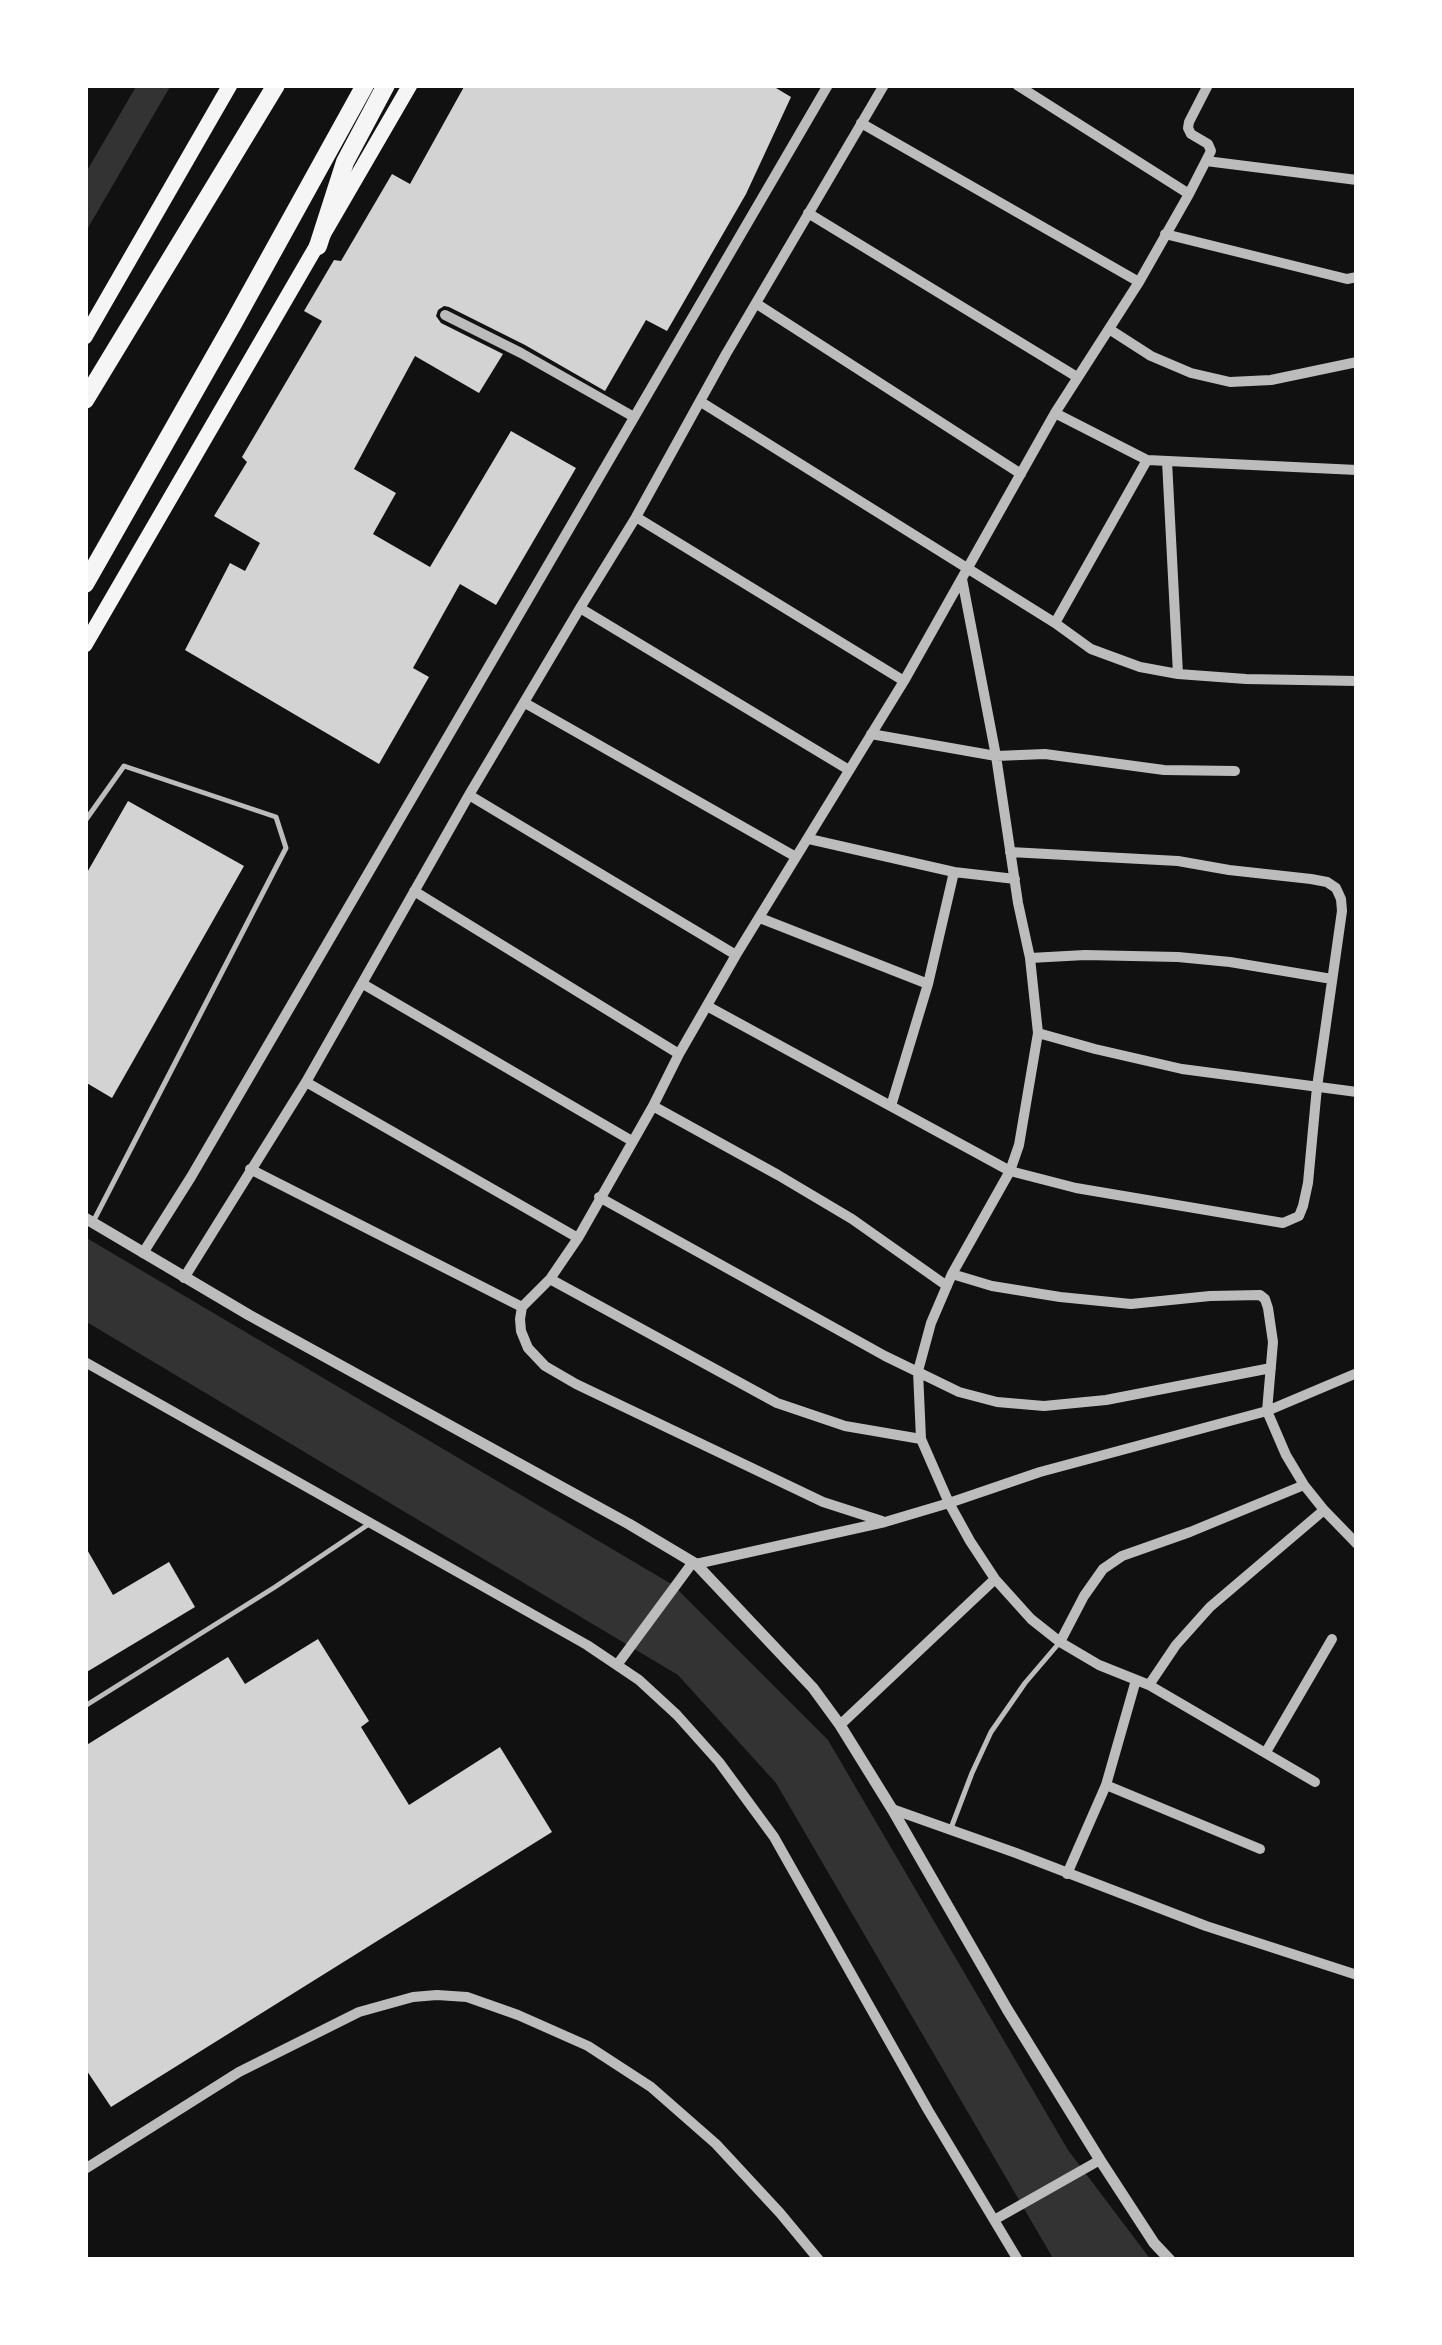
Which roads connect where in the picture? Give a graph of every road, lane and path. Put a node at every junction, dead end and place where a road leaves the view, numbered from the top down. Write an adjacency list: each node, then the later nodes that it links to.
1 (230, 85): 22 (highway)
2 (276, 85): 25 (highway)
3 (364, 85): 35 (highway)
4 (386, 85): 16 (highway)
5 (410, 85): 16 (highway)
6 (828, 85): 28 (street)
7 (884, 85): 10 (street)
8 (1017, 85): 13 (street)
9 (1208, 85): 11 (street)
10 (861, 122): 14 (street); 18 (street)
11 (1206, 161): 12 (street); 13 (street)
12 (1357, 180)
13 (1189, 194): 15 (street)
14 (808, 213): 19 (street); 24 (street)
15 (1165, 234): 17 (street); 18 (street)
16 (318, 246): 38 (highway)
17 (1357, 277)
18 (1138, 282): 21 (street)
19 (757, 304): 26 (street); 32 (street)
20 (444, 315): 28 (street)
21 (1109, 329): 23 (street); 24 (street)
22 (85, 338)
23 (1357, 362)
24 (1077, 378): 27 (street)
25 (85, 400)
26 (702, 402): 33 (street); 34 (street)
27 (1055, 413): 29 (street); 32 (street)
28 (634, 417): 75 (street)
29 (1147, 460): 30 (street); 37 (street)
30 (1166, 461): 31 (street); 39 (street)
31 (1357, 470)
32 (1021, 474): 34 (street)
33 (636, 517): 36 (street); 40 (street)
34 (964, 574): 37 (street); 40 (street); 44 (street)
35 (85, 584)
36 (580, 608): 42 (street); 45 (street)
37 (1054, 624): 39 (street)
38 (85, 645)
39 (1178, 674): 41 (street)
40 (904, 681): 43 (street)
41 (1357, 681)
42 (526, 703): 47 (street); 51 (street)
43 (871, 734): 44 (street); 45 (street)
44 (996, 756): 46 (street); 50 (street)
45 (849, 770): 49 (street)
46 (1235, 772)
47 (469, 796): 54 (street); 56 (street)
48 (85, 820): 73 (lane)
49 (809, 839): 51 (street); 52 (street)
50 (1010, 852): 53 (street); 58 (street)
51 (796, 858): 55 (street)
52 (954, 872): 53 (street); 60 (street)
53 (1015, 879): 57 (street)
54 (414, 891): 59 (street); 63 (street)
55 (760, 918): 56 (street); 60 (street)
56 (736, 955): 61 (street)
57 (1030, 958): 58 (street); 62 (street)
58 (1332, 979): 65 (street)
59 (363, 984): 64 (street); 69 (street)
60 (928, 984): 68 (street)
61 (707, 1006): 63 (street); 68 (street)
62 (1038, 1033): 65 (street); 71 (street)
63 (678, 1054): 67 (street)
64 (306, 1082): 70 (street); 74 (street)
65 (1317, 1087): 66 (street); 71 (street)
66 (1357, 1092)
67 (652, 1106): 69 (street); 79 (street)
68 (891, 1106): 71 (street)
69 (632, 1140): 72 (street)
70 (250, 1169): 77 (street); 80 (street)
71 (1010, 1171): 76 (street)
72 (599, 1197): 74 (street); 83 (street)
73 (89, 1220): 75 (street)
74 (578, 1238): 78 (street)
75 (142, 1253): 77 (street)
76 (952, 1274): 79 (street); 82 (street)
77 (184, 1278): 93 (street)
78 (550, 1278): 80 (street); 86 (street)
79 (947, 1286): 83 (street)
80 (522, 1307): 90 (street)
81 (85, 1362): 91 (street)
82 (1272, 1368): 83 (street); 85 (street)
83 (918, 1371): 86 (street)
84 (1357, 1373): 85 (street)
85 (1268, 1410): 87 (street); 88 (street)
86 (922, 1439): 88 (street)
87 (1304, 1484): 89 (street); 96 (street)
88 (948, 1503): 90 (street); 94 (street)
89 (1324, 1510): 92 (street); 99 (street)
90 (885, 1522): 93 (street)
91 (370, 1523): 97 (street); 100 (lane)
92 (1357, 1544)
93 (694, 1563): 97 (street); 101 (street)
94 (996, 1578): 96 (street); 101 (street)
95 (1332, 1639): 102 (street)
96 (1060, 1642): 98 (street); 106 (lane)
97 (617, 1664): 112 (street)
98 (1136, 1680): 99 (street); 104 (street)
99 (1150, 1685): 102 (street)
100 (85, 1706)
101 (840, 1725): 105 (street)
102 (1266, 1752): 103 (street)
103 (1316, 1782)
104 (1106, 1785): 107 (street); 108 (street)
105 (892, 1810): 106 (street); 110 (street)
106 (950, 1829): 108 (street)
107 (1260, 1849)
108 (1067, 1874): 109 (street)
109 (1357, 1975)
110 (1100, 2160): 112 (street); 115 (street)
111 (85, 2169): 113 (street)
112 (994, 2220): 114 (street)
113 (819, 2260)
114 (1018, 2260)
115 (1170, 2260)

